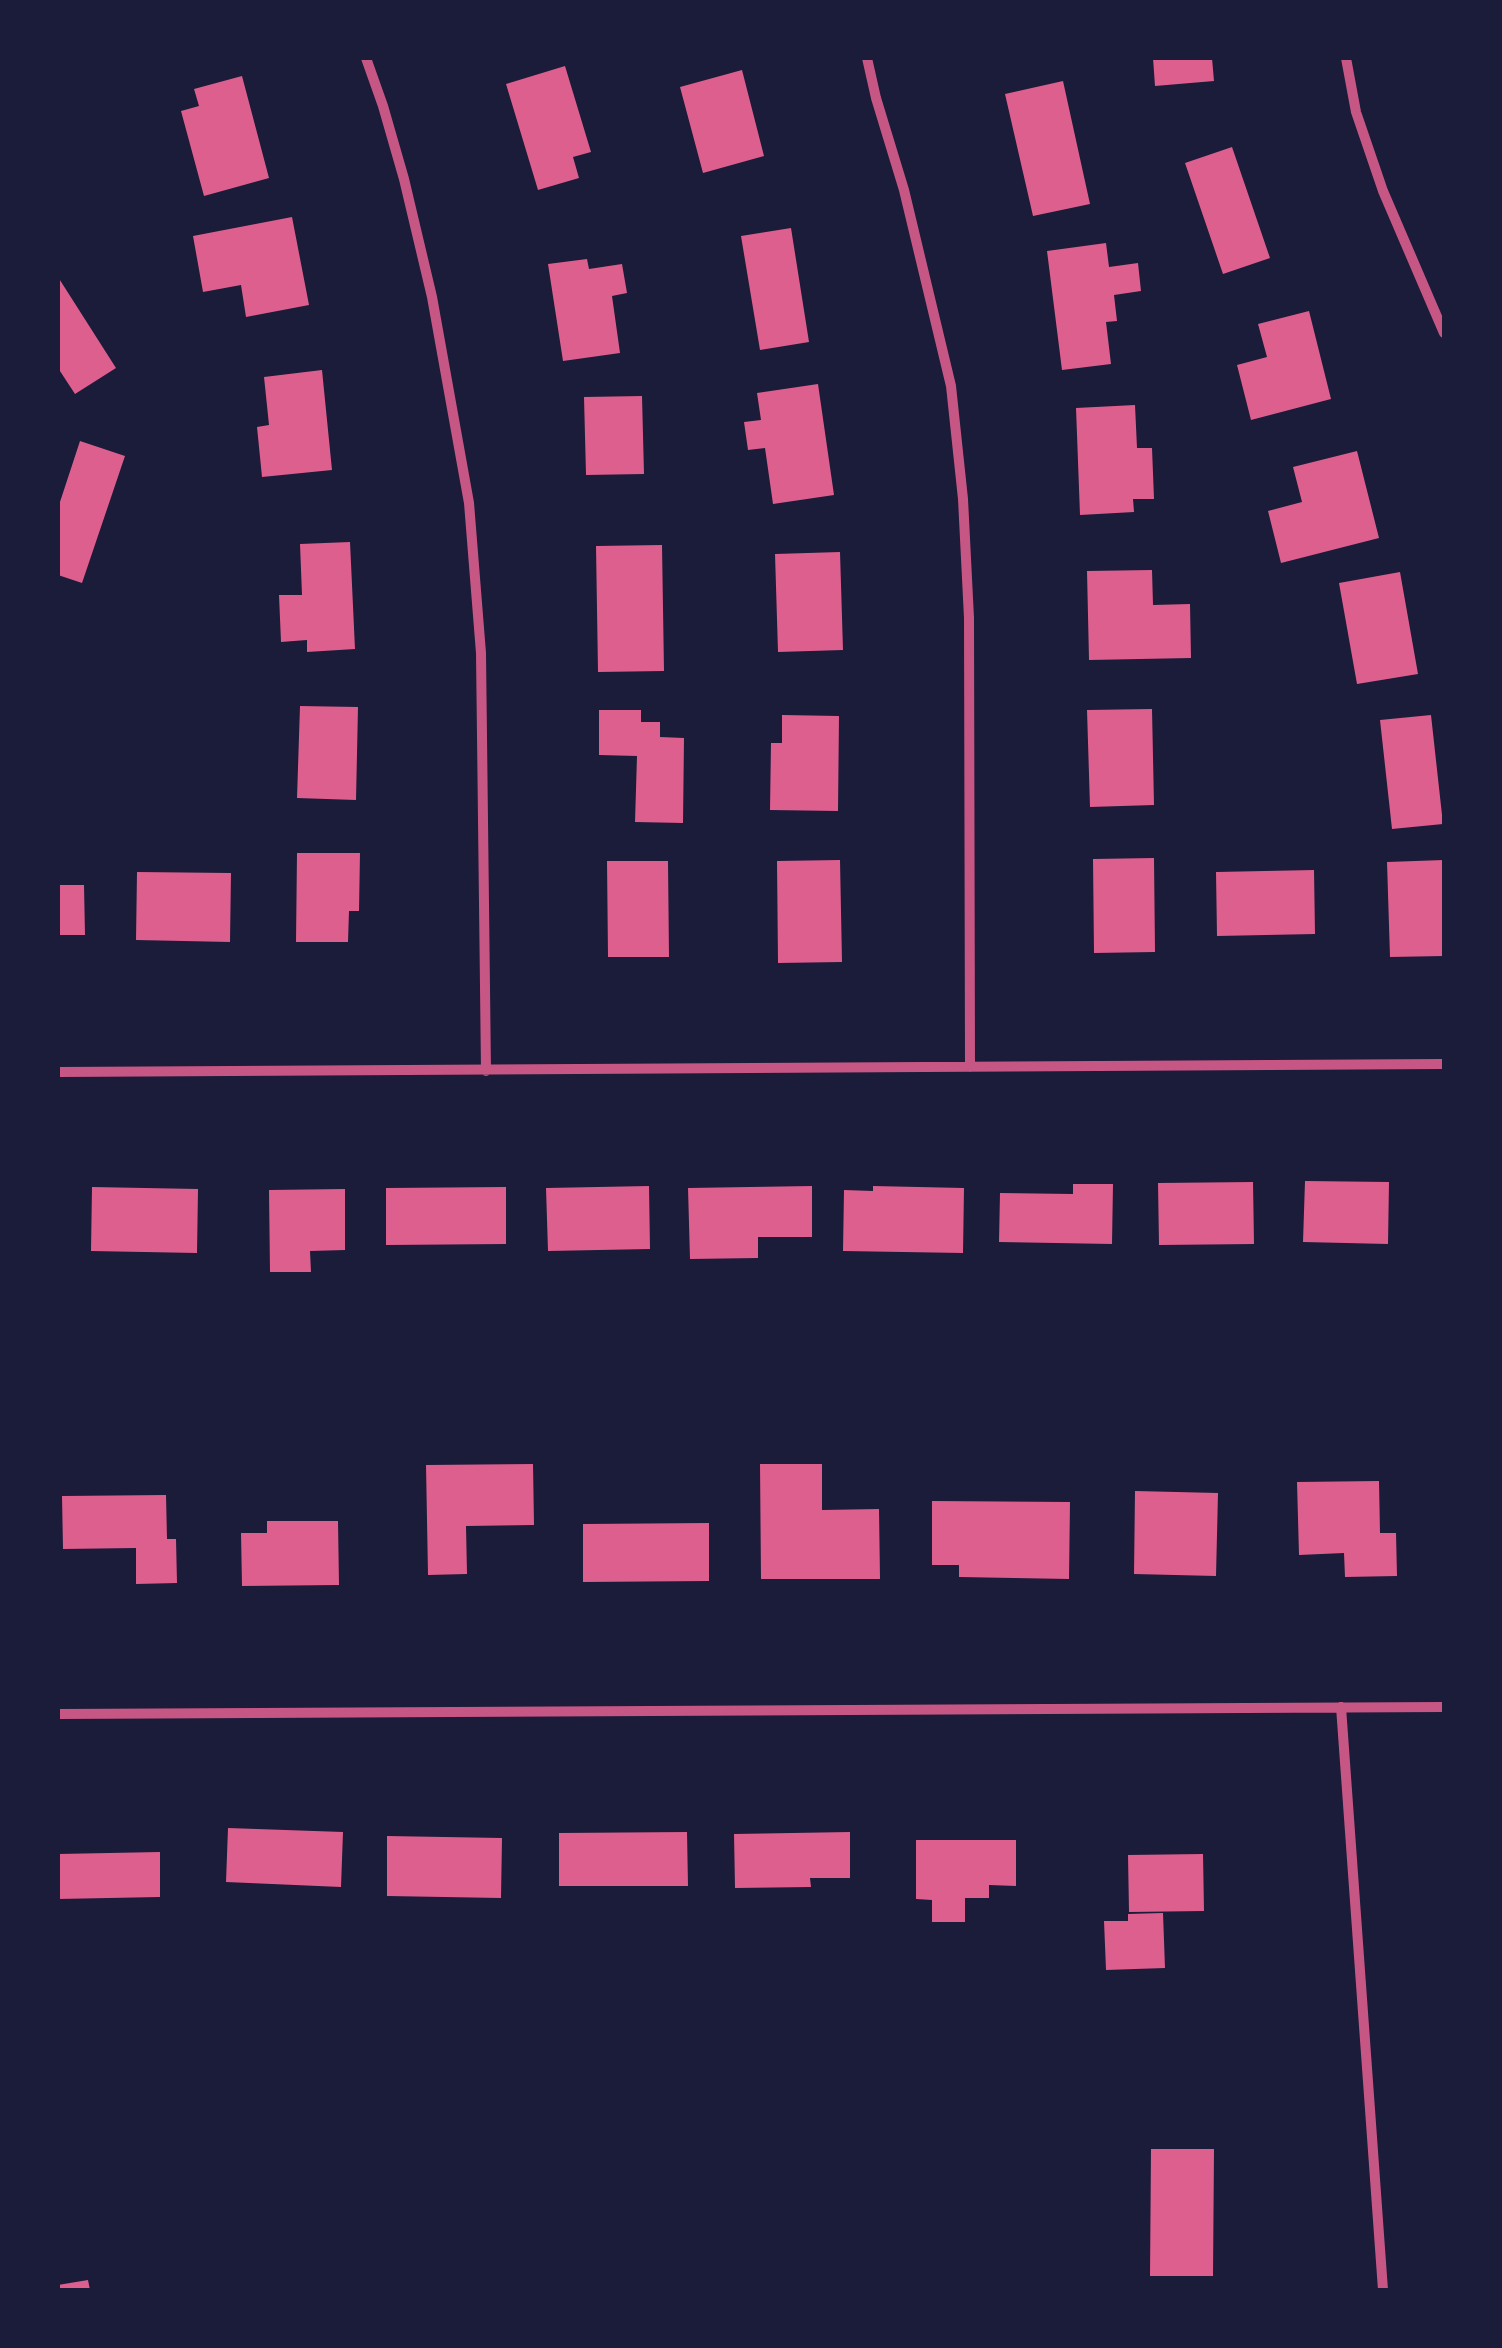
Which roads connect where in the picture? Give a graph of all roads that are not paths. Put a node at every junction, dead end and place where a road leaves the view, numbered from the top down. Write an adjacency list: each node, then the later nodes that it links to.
1 (366, 58): 7 (street)
2 (867, 58): 6 (street)
3 (1346, 58): 4 (street)
4 (1444, 333)
5 (1444, 1064): 6 (street)
6 (970, 1067): 7 (street)
7 (486, 1070): 8 (street)
8 (58, 1072)
9 (1341, 1707): 10 (street); 11 (street); 12 (street)
10 (1444, 1707)
11 (58, 1714)
12 (1383, 2290)

